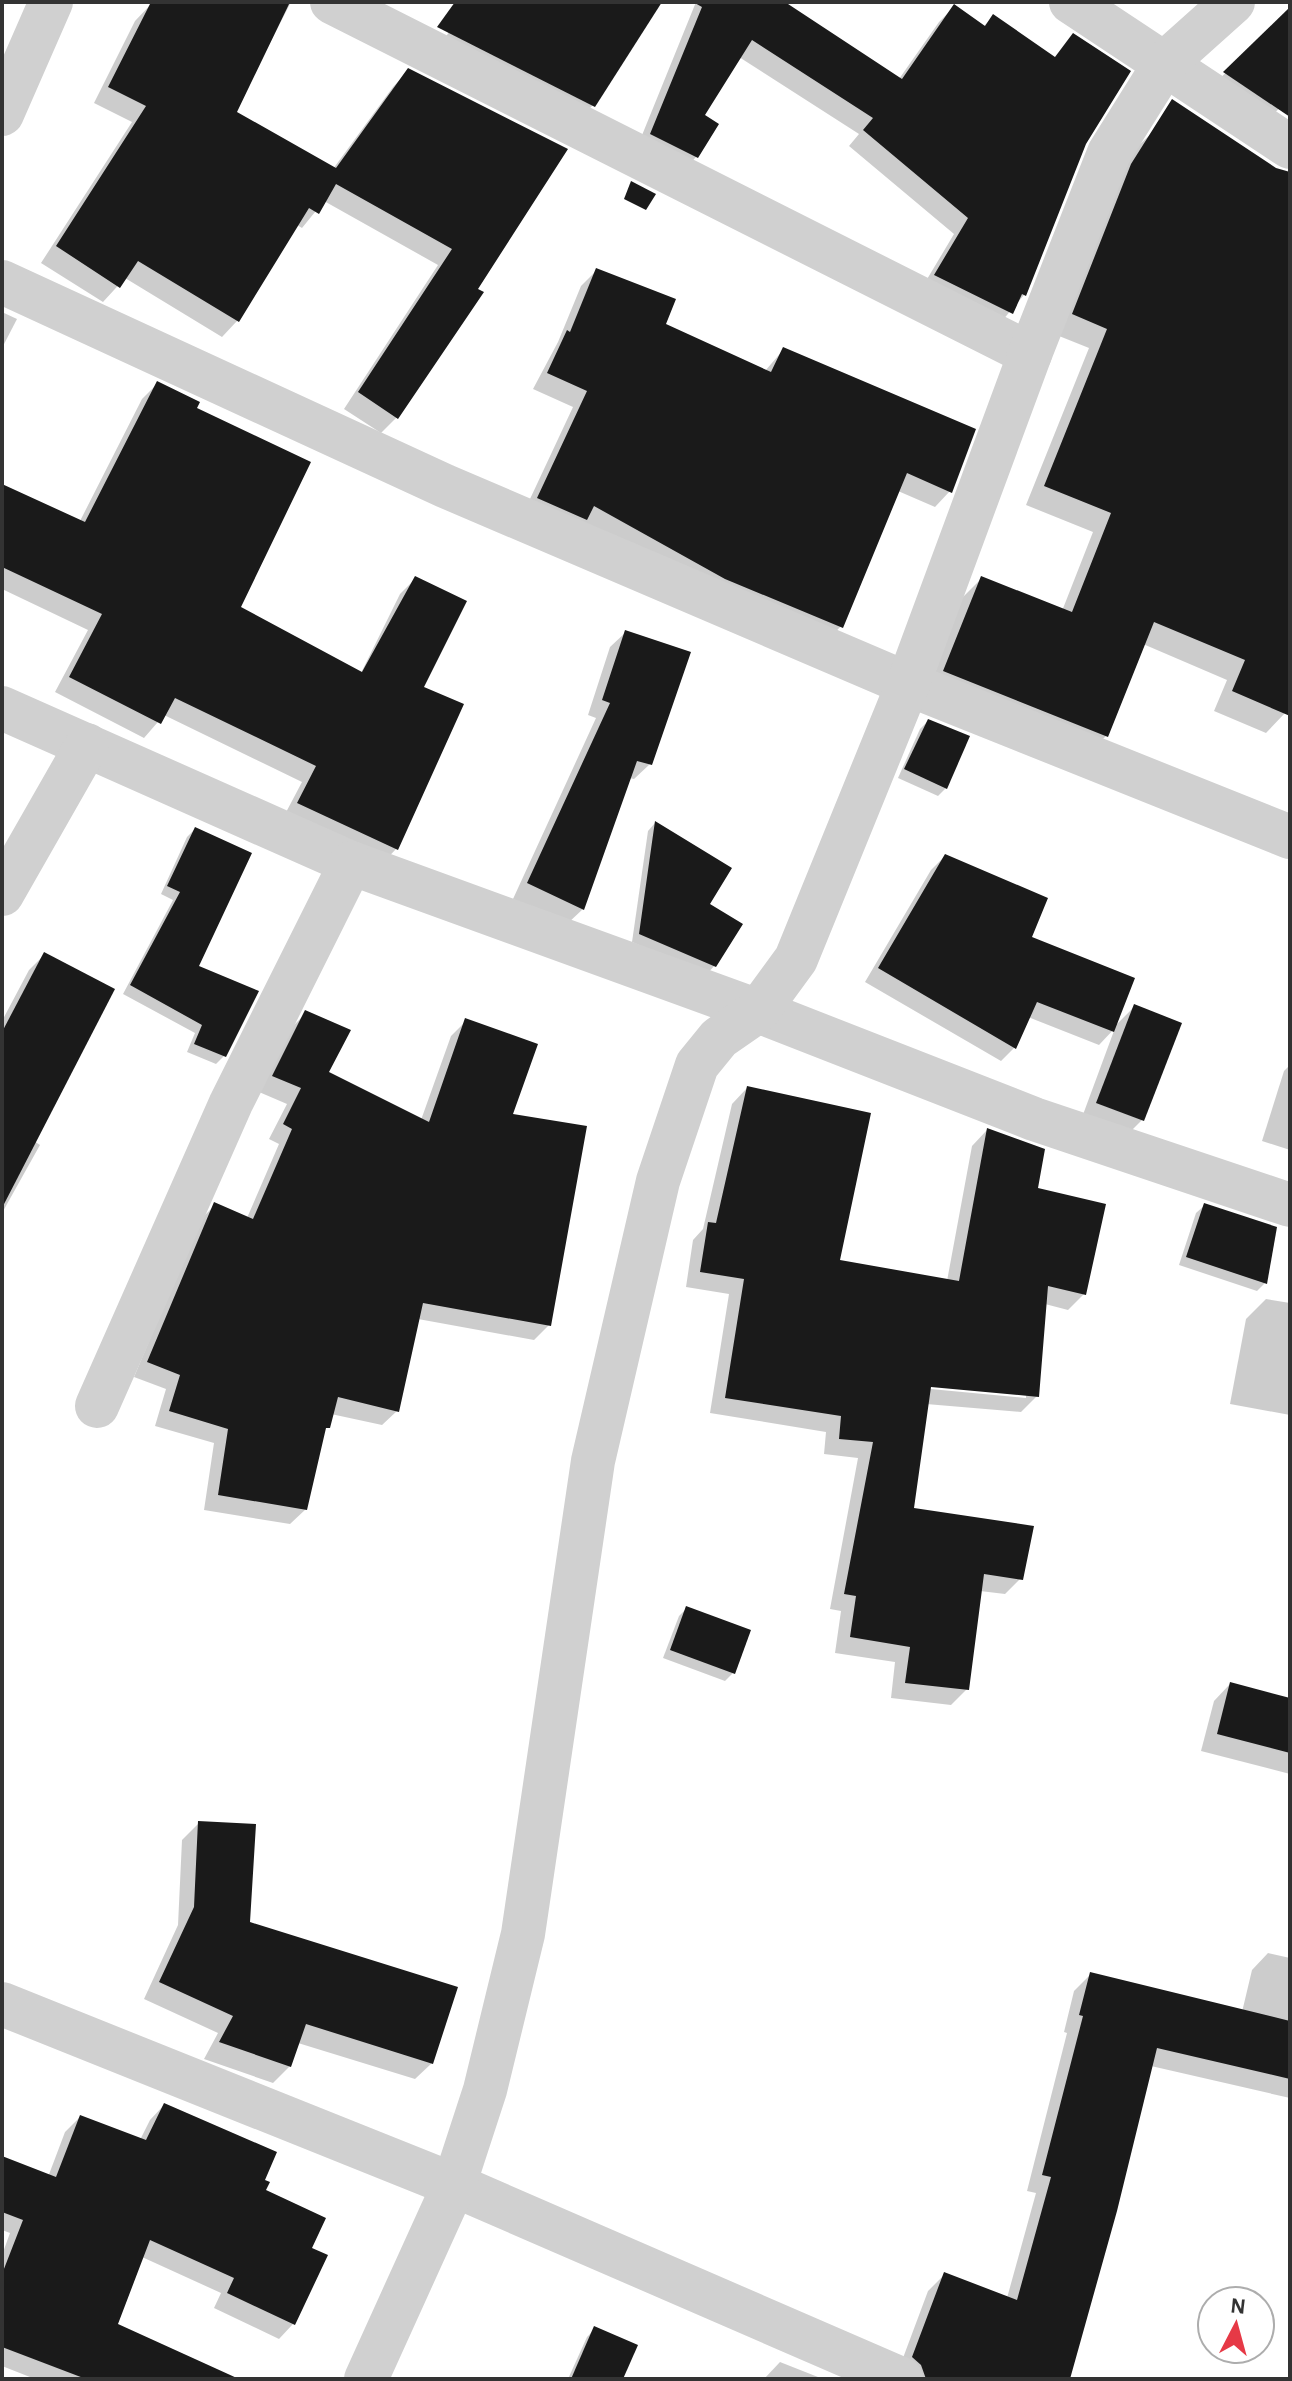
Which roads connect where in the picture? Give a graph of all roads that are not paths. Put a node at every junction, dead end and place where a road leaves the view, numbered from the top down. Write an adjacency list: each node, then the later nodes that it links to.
1 (51, 2): 6 (street)
2 (332, 2): 9 (street)
3 (1071, 2): 5 (street)
4 (1233, 2): 5 (street)
5 (1166, 62): 7 (street); 9 (street)
6 (2, 114)
7 (1290, 147)
8 (2, 282): 10 (street)
9 (1030, 354): 10 (street)
10 (908, 684): 13 (street); 16 (street)
11 (2, 708): 12 (street)
12 (87, 745): 14 (street); 15 (street)
13 (1290, 837)
14 (351, 863): 16 (street); 18 (street)
15 (2, 894)
16 (758, 1011): 17 (street); 20 (street)
17 (1290, 1205)
18 (97, 1406)
19 (2, 2004): 20 (street)
20 (454, 2185): 21 (street); 22 (street)
21 (366, 2379)
22 (901, 2379)

